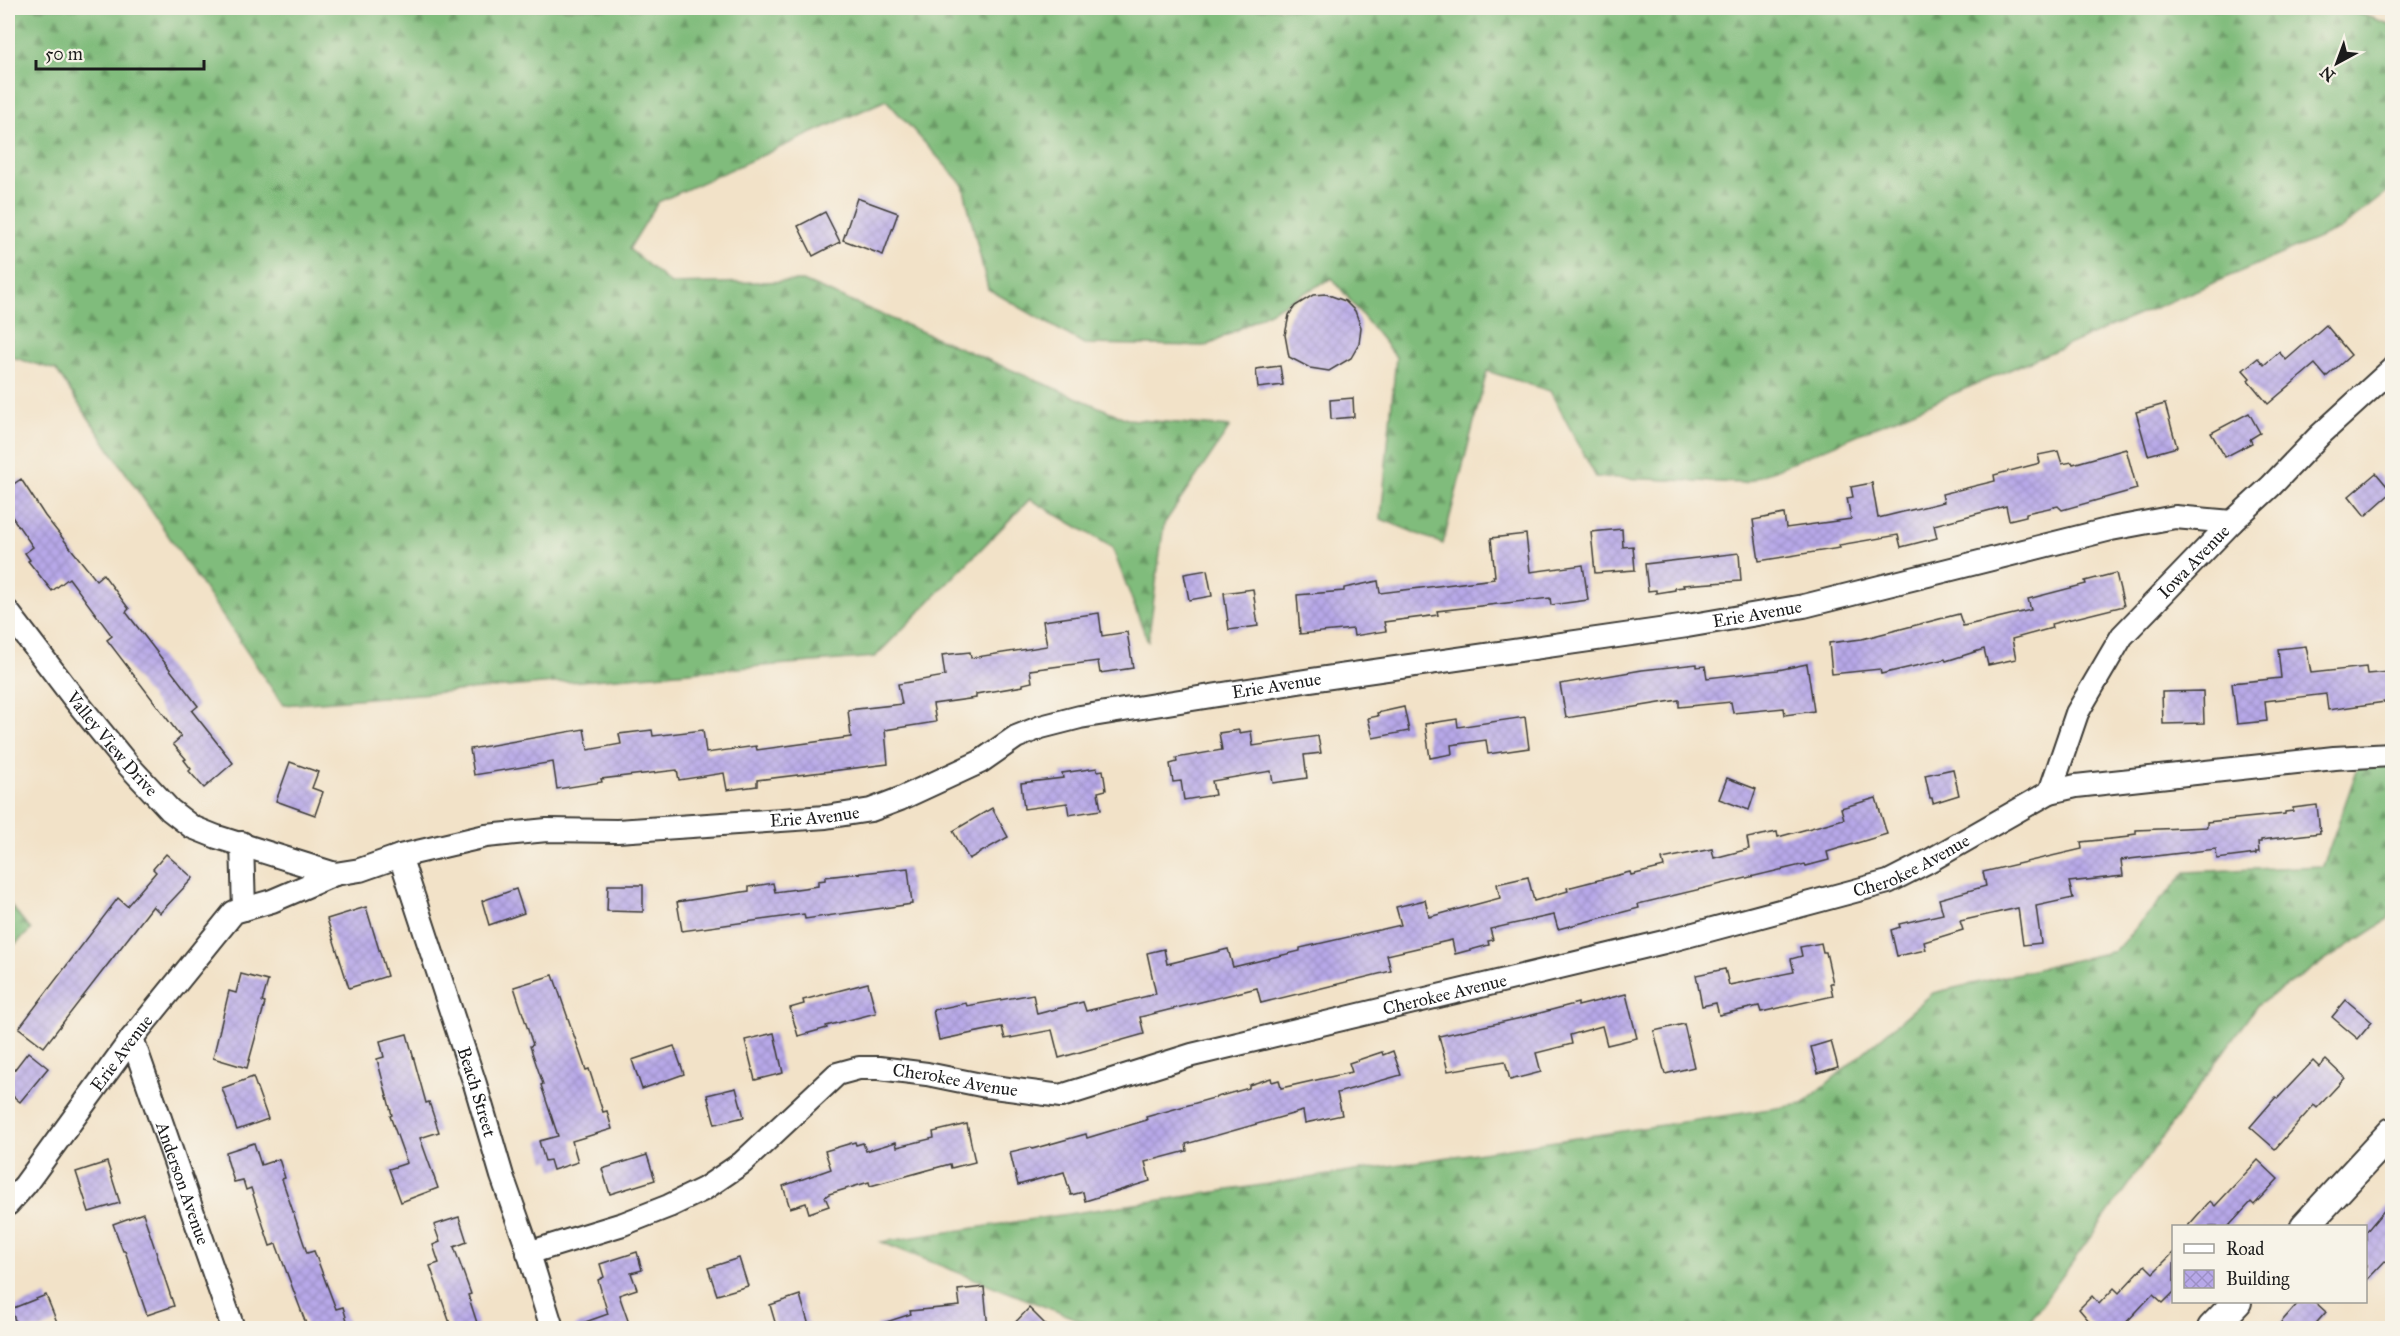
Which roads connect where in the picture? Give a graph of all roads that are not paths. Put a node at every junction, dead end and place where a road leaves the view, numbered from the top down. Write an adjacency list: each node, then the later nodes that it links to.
1 (2392, 369): 2 (street, Iowa Avenue)
2 (2232, 522): 5 (street, Iowa Avenue); 7 (street, Erie Avenue)
3 (8, 612): 6 (street, Valley View Drive)
4 (2392, 754): 5 (street, Cherokee Avenue)
5 (2050, 792): 14 (street, Cherokee Avenue)
6 (242, 843): 8 (street, Erie Avenue); 9 (street)
7 (400, 856): 8 (street, Erie Avenue); 14 (street, Beach Street)
8 (335, 874): 9 (street, Erie Avenue)
9 (244, 909): 10 (street, Erie Avenue)
10 (132, 1038): 12 (street, Erie Avenue); 16 (street, Anderson Avenue)
11 (2392, 1132): 13 (street)
12 (8, 1204)
13 (2307, 1225)
14 (528, 1253): 17 (street, Beach Street)
15 (2236, 1303): 18 (street)
16 (233, 1329)
17 (552, 1329)
18 (2212, 1329)

